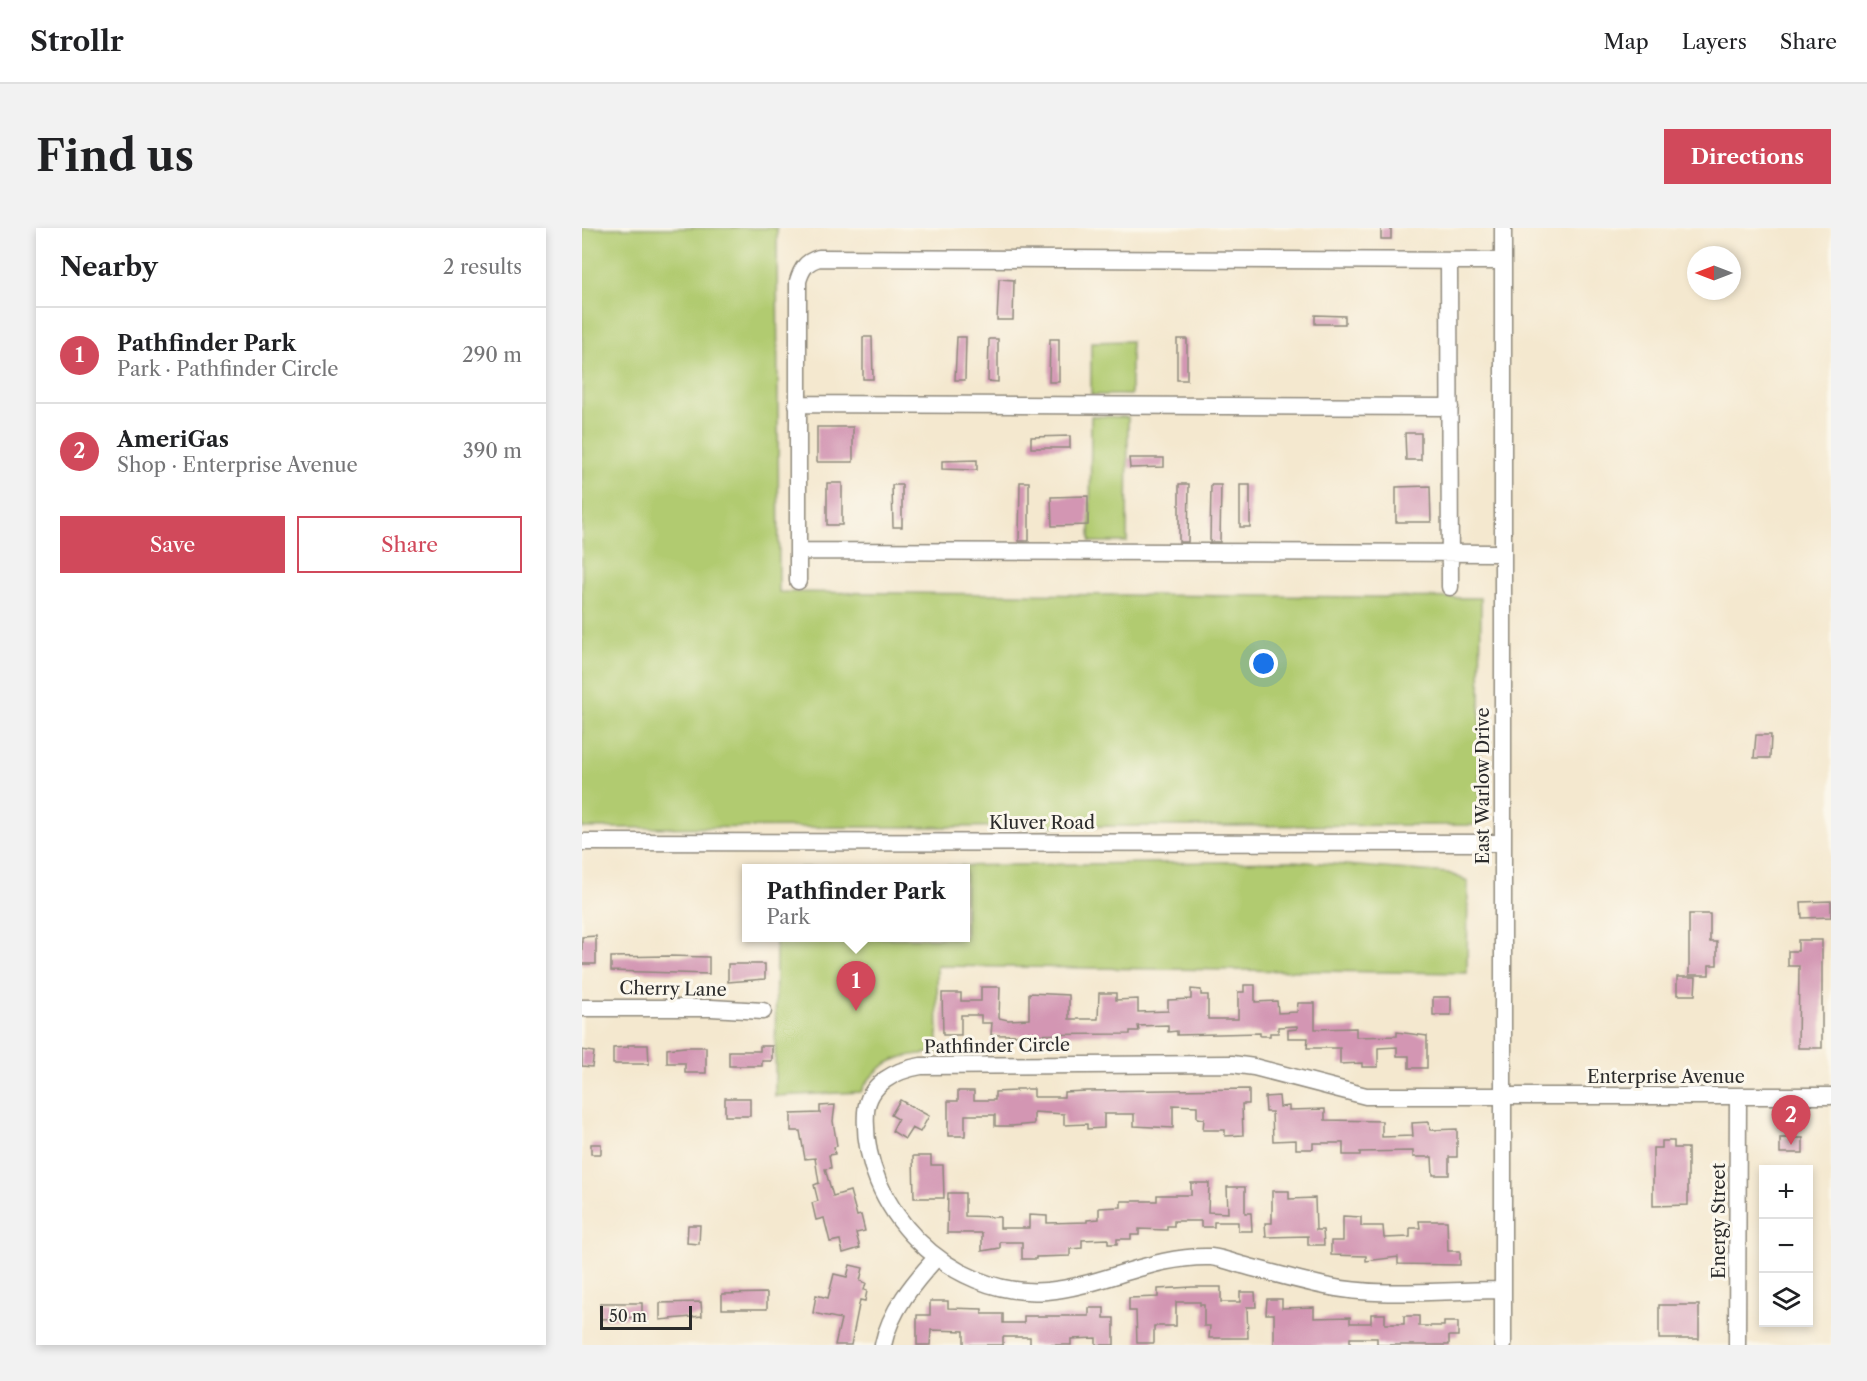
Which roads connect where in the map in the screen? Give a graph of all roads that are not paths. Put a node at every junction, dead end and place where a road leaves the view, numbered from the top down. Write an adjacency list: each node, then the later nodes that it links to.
1 (1503, 228): 3 (street, East Warlow Drive)
2 (1449, 261): 3 (street); 4 (street); 5 (street)
3 (1503, 261): 7 (street, East Warlow Drive)
4 (797, 404): 5 (street); 6 (street)
5 (1450, 407): 8 (street)
6 (798, 551): 8 (street); 9 (street)
7 (1503, 553): 8 (street); 12 (street, East Warlow Drive)
8 (1450, 554): 10 (street)
9 (798, 581)
10 (1450, 587)
11 (582, 842): 12 (street, Kluver Road)
12 (1503, 843): 16 (street, East Warlow Drive)
13 (582, 1008): 14 (street, Cherry Lane)
14 (764, 1011)
15 (1831, 1096): 17 (street, Enterprise Avenue)
16 (1502, 1097): 17 (street, Enterprise Avenue); 18 (street, Pathfinder Circle); 19 (street, East Warlow Drive)
17 (1738, 1097): 22 (street, Energy Street)
18 (936, 1257): 19 (street, Pathfinder Circle); 20 (street)
19 (1502, 1290): 21 (street, East Warlow Drive)
20 (884, 1345)
21 (1503, 1345)
22 (1737, 1345)

